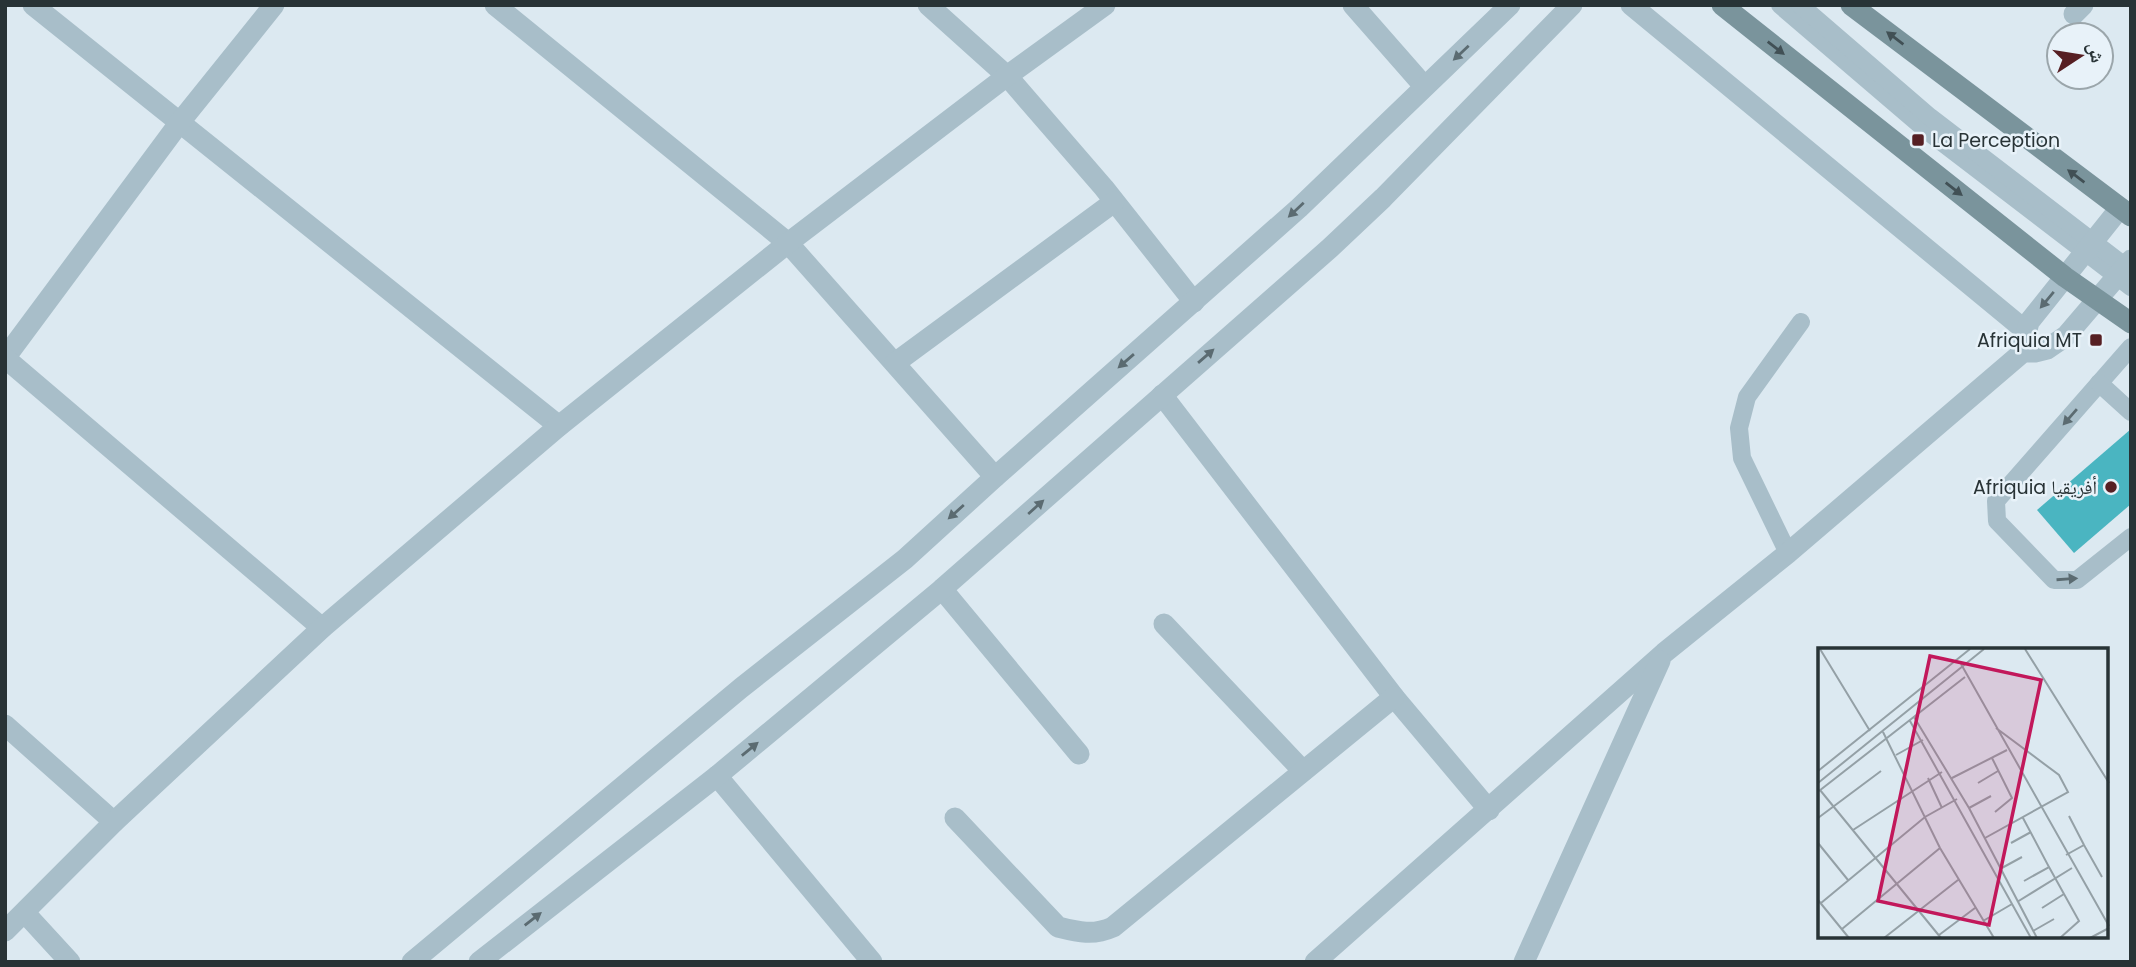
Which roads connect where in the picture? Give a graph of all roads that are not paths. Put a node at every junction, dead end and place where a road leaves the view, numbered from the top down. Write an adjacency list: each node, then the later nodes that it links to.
1 (33, 5): 16 (street)
2 (274, 5): 16 (street)
3 (495, 5): 19 (street)
4 (928, 5): 14 (street)
5 (1105, 5): 14 (street)
6 (1353, 5): 15 (street)
7 (1510, 5): 15 (street, one-way to 15)
8 (1572, 5): 32 (street, one-way to 8)
9 (1631, 5): 27 (street)
10 (1722, 5): 22 (main road, one-way to 22)
11 (1780, 5): 20 (lane)
12 (1800, 5): 20 (lane)
13 (1851, 5): 18 (main road, one-way to 13)
14 (1007, 76): 17 (street); 19 (street)
15 (1424, 86): 24 (street, one-way to 24)
16 (180, 122): 29 (street); 34 (street)
17 (1114, 202): 24 (street); 30 (street)
18 (2125, 212): 20 (street)
19 (788, 243): 30 (street); 34 (street)
20 (2089, 248): 21 (lane); 22 (street)
21 (2127, 272): 23 (street)
22 (2066, 277): 23 (main road); 27 (street, one-way to 27)
23 (2098, 300): 26 (main road); 27 (street)
24 (1194, 302): 35 (street, one-way to 35)
25 (1801, 322): 37 (lane)
26 (2131, 323)
27 (2025, 341): 37 (street)
28 (2131, 347): 31 (lane)
29 (5, 358): 40 (street)
30 (895, 363): 35 (street)
31 (2099, 383): 33 (lane); 36 (lane, one-way to 36)
32 (1162, 395): 38 (street, one-way to 32); 42 (street)
33 (2131, 412)
34 (559, 426): 40 (street)
35 (995, 477): 54 (street, one-way to 54)
36 (2131, 537)
37 (1788, 552): 41 (street)
38 (942, 589): 44 (street); 46 (street, one-way to 38)
39 (1164, 624): 45 (street)
40 (322, 628): 49 (street)
41 (1664, 653): 47 (street); 57 (street)
42 (1394, 697): 45 (street); 47 (street)
43 (5, 725): 49 (street)
44 (1079, 754)
45 (1303, 771): 48 (street)
46 (717, 776): 52 (street, one-way to 46); 55 (street)
47 (1489, 810): 56 (street)
48 (955, 818)
49 (114, 822): 50 (street)
50 (25, 913): 51 (street); 53 (street)
51 (5, 932)
52 (486, 960)
53 (70, 962)
54 (412, 962)
55 (873, 962)
56 (1315, 962)
57 (1524, 962)

